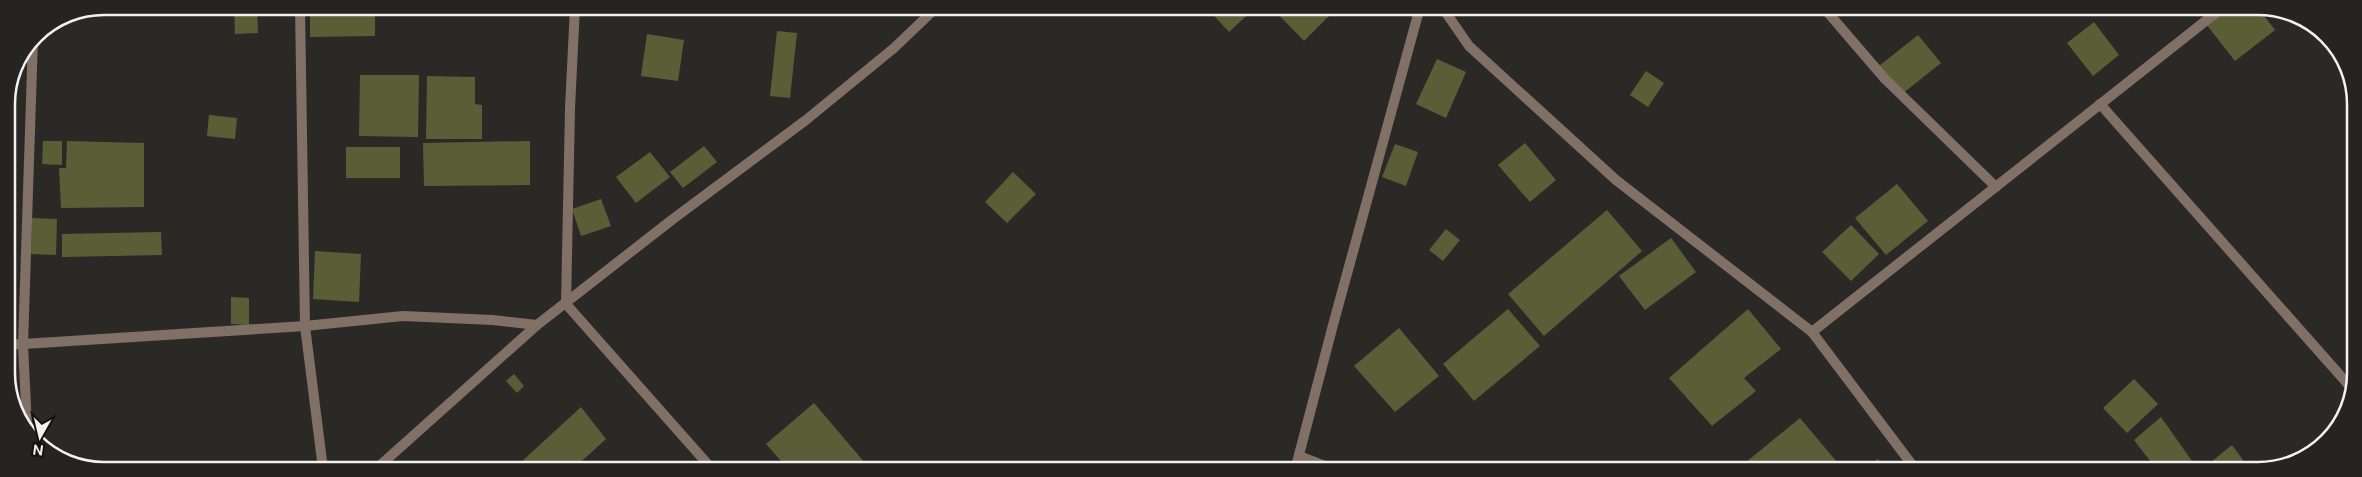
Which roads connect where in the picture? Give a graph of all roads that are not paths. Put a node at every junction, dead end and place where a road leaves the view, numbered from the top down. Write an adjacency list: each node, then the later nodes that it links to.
1 (300, 15): 13 (street)
2 (575, 15): 11 (street)
3 (929, 15): 11 (street)
4 (1418, 15): 19 (street)
5 (1448, 15): 14 (street)
6 (1830, 15): 10 (street)
7 (2213, 15): 9 (street)
8 (33, 51): 16 (street)
9 (2100, 104): 10 (street); 17 (street)
10 (1996, 187): 14 (street)
11 (566, 304): 12 (street); 22 (street)
12 (537, 325): 13 (street); 21 (street)
13 (305, 326): 16 (street); 20 (street)
14 (1812, 332): 25 (street)
15 (15, 345): 16 (street)
16 (23, 345): 18 (street)
17 (2346, 382)
18 (26, 416)
19 (1299, 456): 23 (street); 24 (street)
20 (322, 462)
21 (384, 462)
22 (706, 462)
23 (1298, 462)
24 (1314, 462)
25 (1910, 462)

